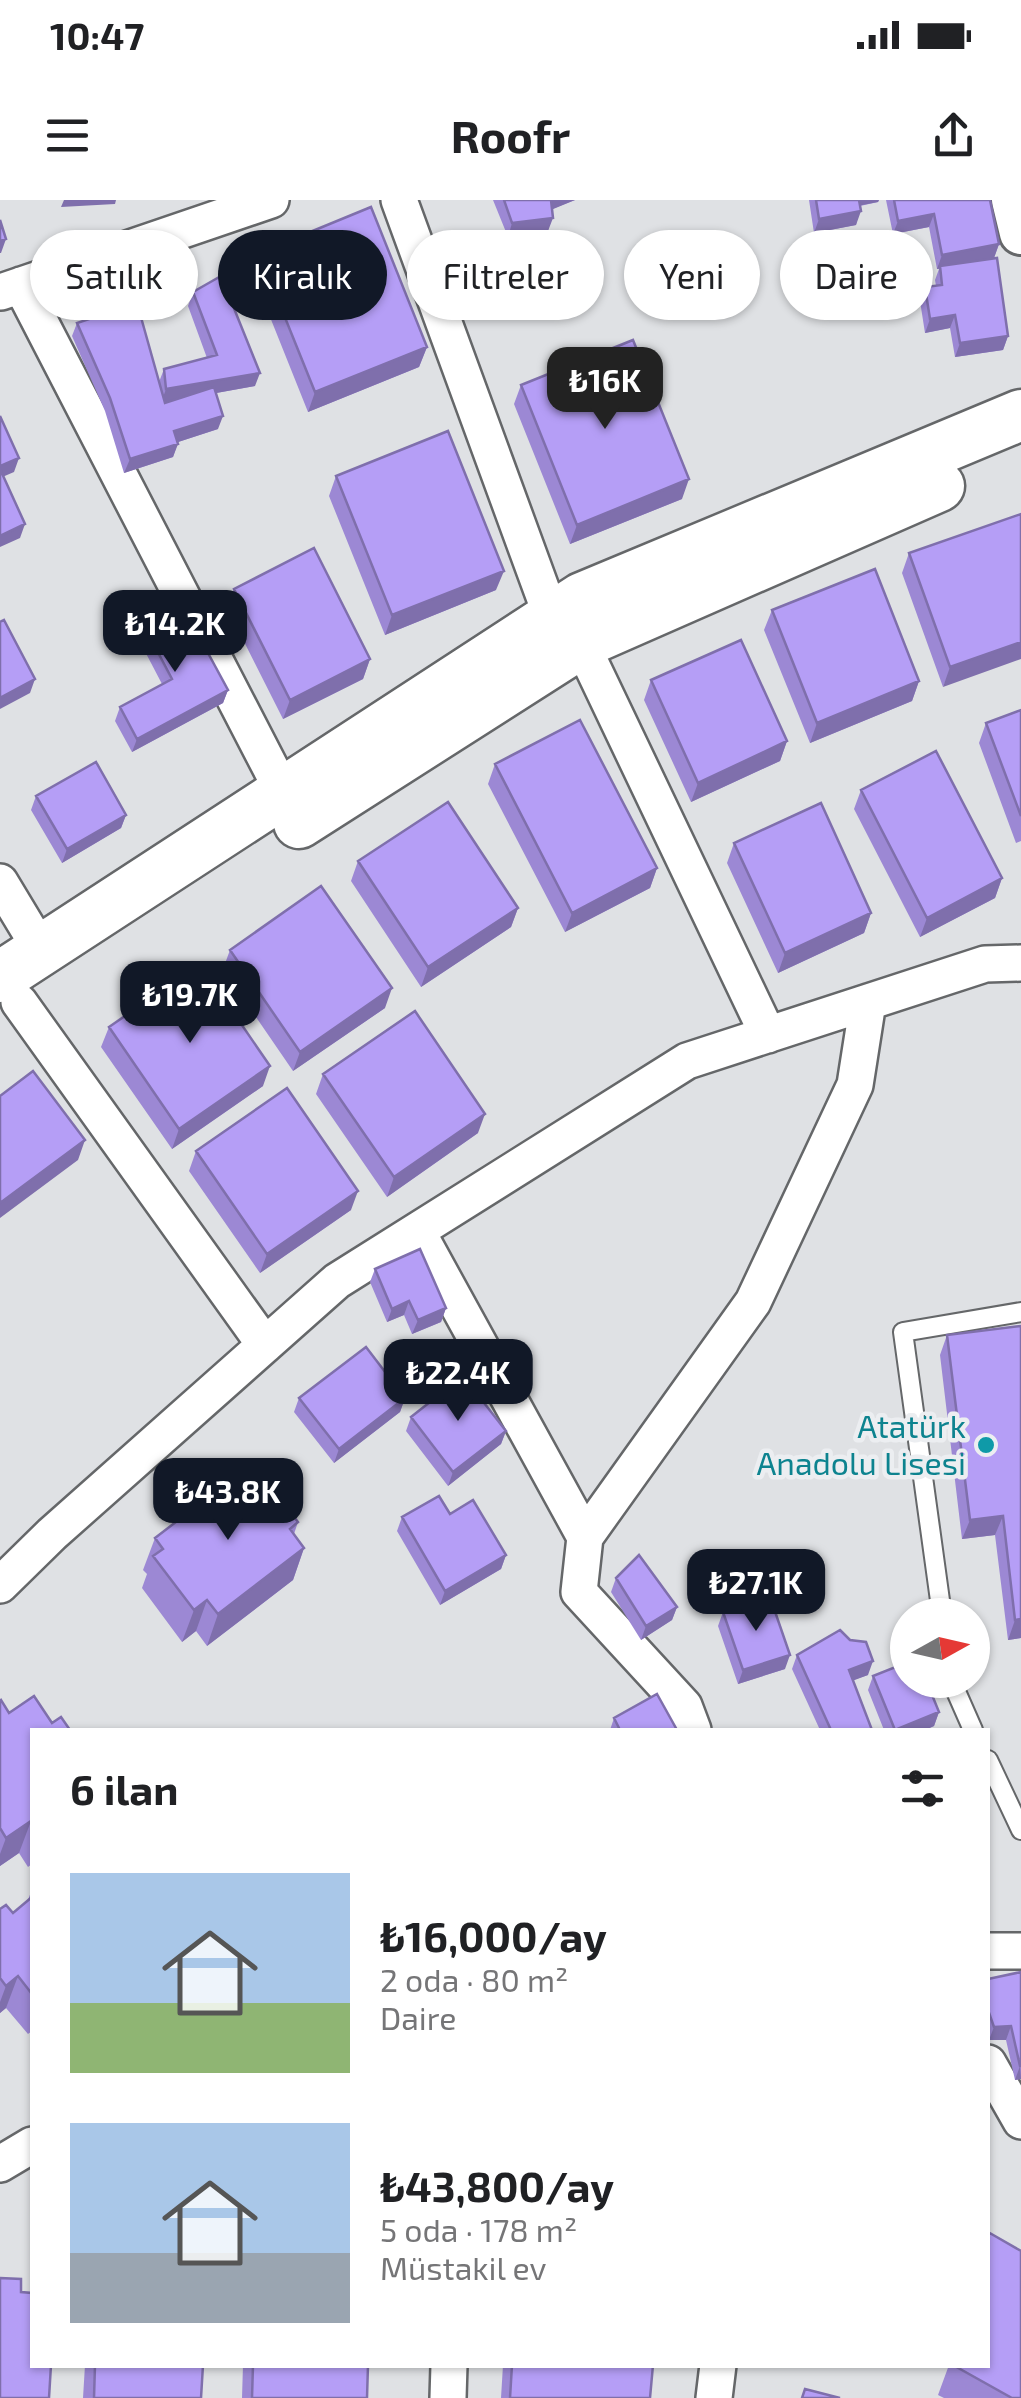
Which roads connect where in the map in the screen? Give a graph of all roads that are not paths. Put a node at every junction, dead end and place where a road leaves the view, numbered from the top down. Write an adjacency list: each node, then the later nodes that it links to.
1 (272, 200): 5 (street)
2 (399, 200): 8 (street)
3 (1013, 200): 4 (street)
4 (1021, 233)
5 (10, 288): 9 (street)
6 (1021, 415): 8 (main road)
7 (1021, 450): 8 (main road)
8 (567, 630): 9 (main road); 13 (main road); 15 (street)
9 (283, 792): 11 (main road)
10 (0, 882): 11 (street)
11 (41, 950): 13 (main road)
12 (1021, 964): 14 (street)
13 (6, 998): 18 (street)
14 (868, 1002): 15 (street); 19 (street)
15 (768, 1035): 16 (street)
16 (417, 1231): 18 (street); 19 (street)
17 (1021, 1312): 21 (lane)
18 (266, 1345): 20 (street)
19 (584, 1537): 23 (street)
20 (0, 1585)
21 (940, 1598)
22 (958, 1698): 24 (lane)
23 (692, 1728)
24 (972, 1728)
25 (990, 1764): 26 (lane)
26 (1021, 1830)
27 (990, 1951): 28 (street)
28 (1021, 1951)
29 (990, 2067): 30 (street)
30 (1021, 2121)
31 (30, 2146): 32 (street)
32 (0, 2164)
33 (449, 2368): 35 (street)
34 (718, 2368): 36 (street)
35 (448, 2398)
36 (714, 2398)

